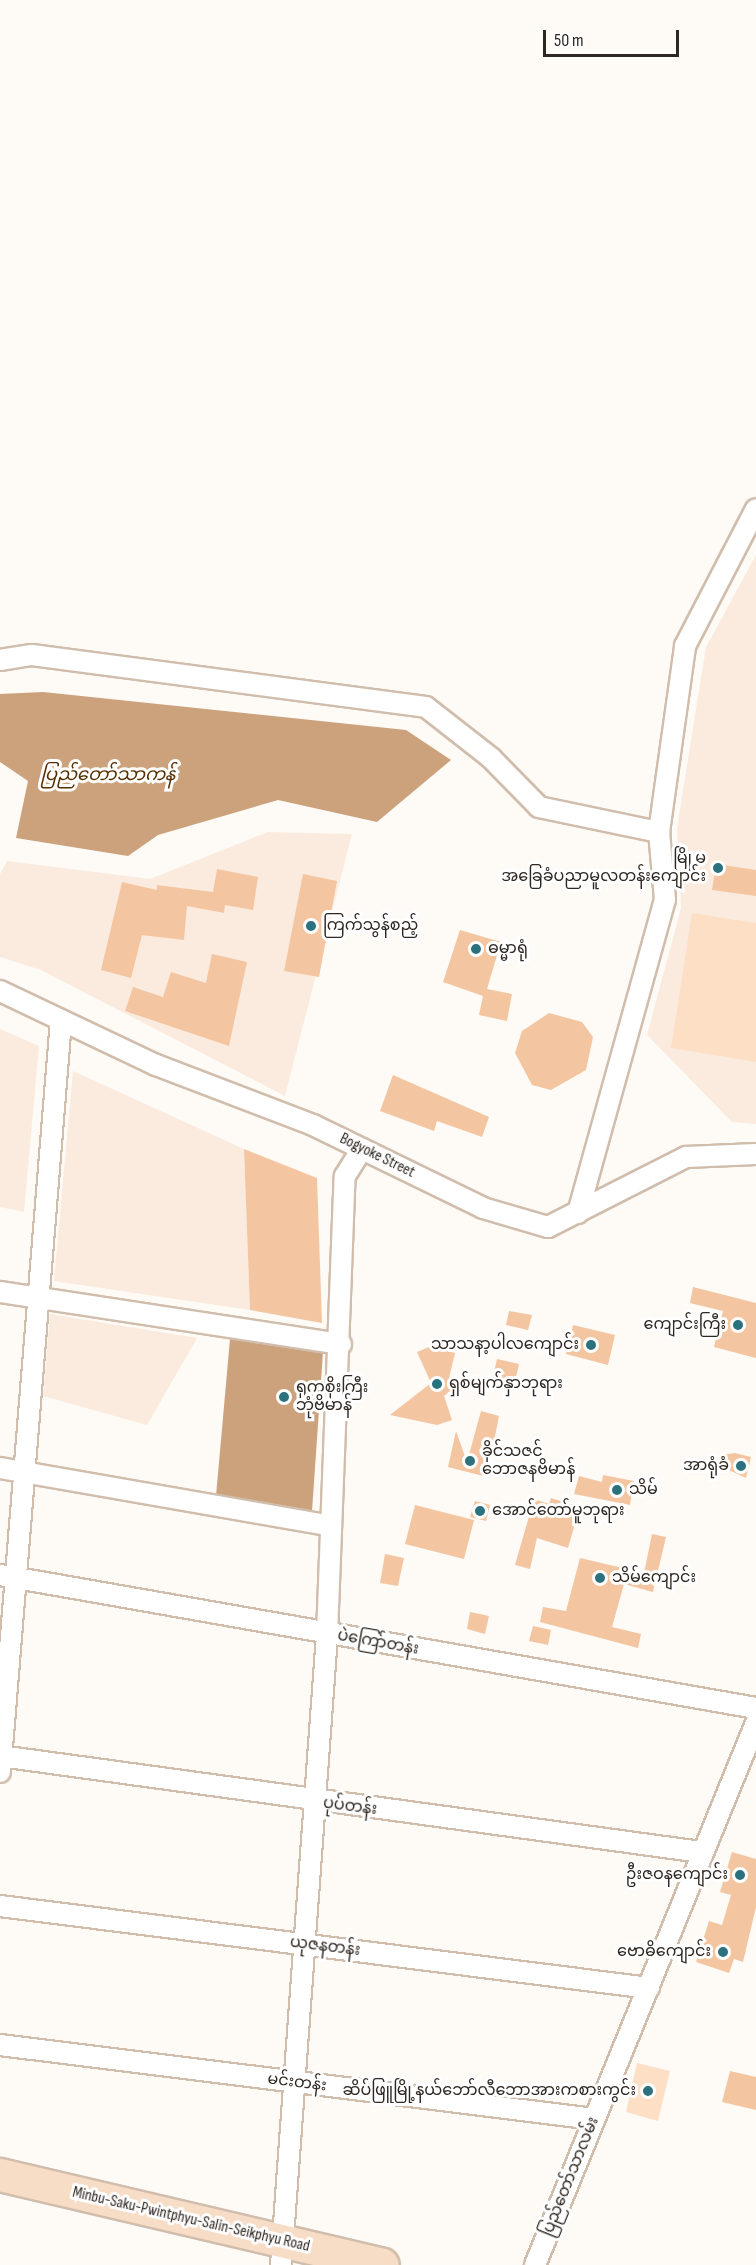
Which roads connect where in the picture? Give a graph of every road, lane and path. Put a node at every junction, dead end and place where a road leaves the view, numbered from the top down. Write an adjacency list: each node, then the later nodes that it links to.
1 (756, 509): 3 (street)
2 (0, 660): 3 (street)
3 (659, 832): 8 (street)
4 (0, 991): 5 (street, Bogyoke Street)
5 (61, 1020): 6 (street, Bogyoke Street); 10 (street)
6 (362, 1149): 8 (street, Bogyoke Street); 11 (street)
7 (756, 1154): 8 (street, Bogyoke Street)
8 (578, 1213)
9 (0, 1292): 10 (street)
10 (40, 1295): 11 (street); 13 (street)
11 (341, 1344): 14 (street)
12 (0, 1468): 13 (street)
13 (26, 1472): 14 (street); 15 (street)
14 (332, 1526): 16 (street)
15 (9, 1576): 16 (street, ပဲကြော်တန်း); 19 (street)
16 (327, 1635): 17 (street, ပဲကြော်တန်း); 20 (street)
17 (756, 1708)
18 (756, 1723): 21 (street, ပြည်တော်သာလမ်း)
19 (0, 1762): 20 (street, ပုပ်တန်း)
20 (315, 1803): 21 (street, ပုပ်တန်း); 23 (street)
21 (701, 1852): 24 (street, ပြည်တော်သာလမ်း)
22 (0, 1906): 23 (street, ယုဇနတန်း)
23 (304, 1944): 24 (street, ယုဇနတန်း); 26 (street)
24 (649, 1989): 27 (street, ပြည်တော်သာလမ်း)
25 (0, 2044): 26 (street, မင်းတန်း)
26 (294, 2083): 27 (street, မင်းတန်း); 29 (street)
27 (594, 2119): 31 (street, ပြည်တော်သာလမ်း)
28 (0, 2175): 29 (main road, Minbu-Saku-Pwintphyu-Salin-Seikphyu Road)
29 (281, 2253): 30 (main road, Minbu-Saku-Pwintphyu-Salin-Seikphyu Road)
30 (383, 2265)
31 (535, 2265)

